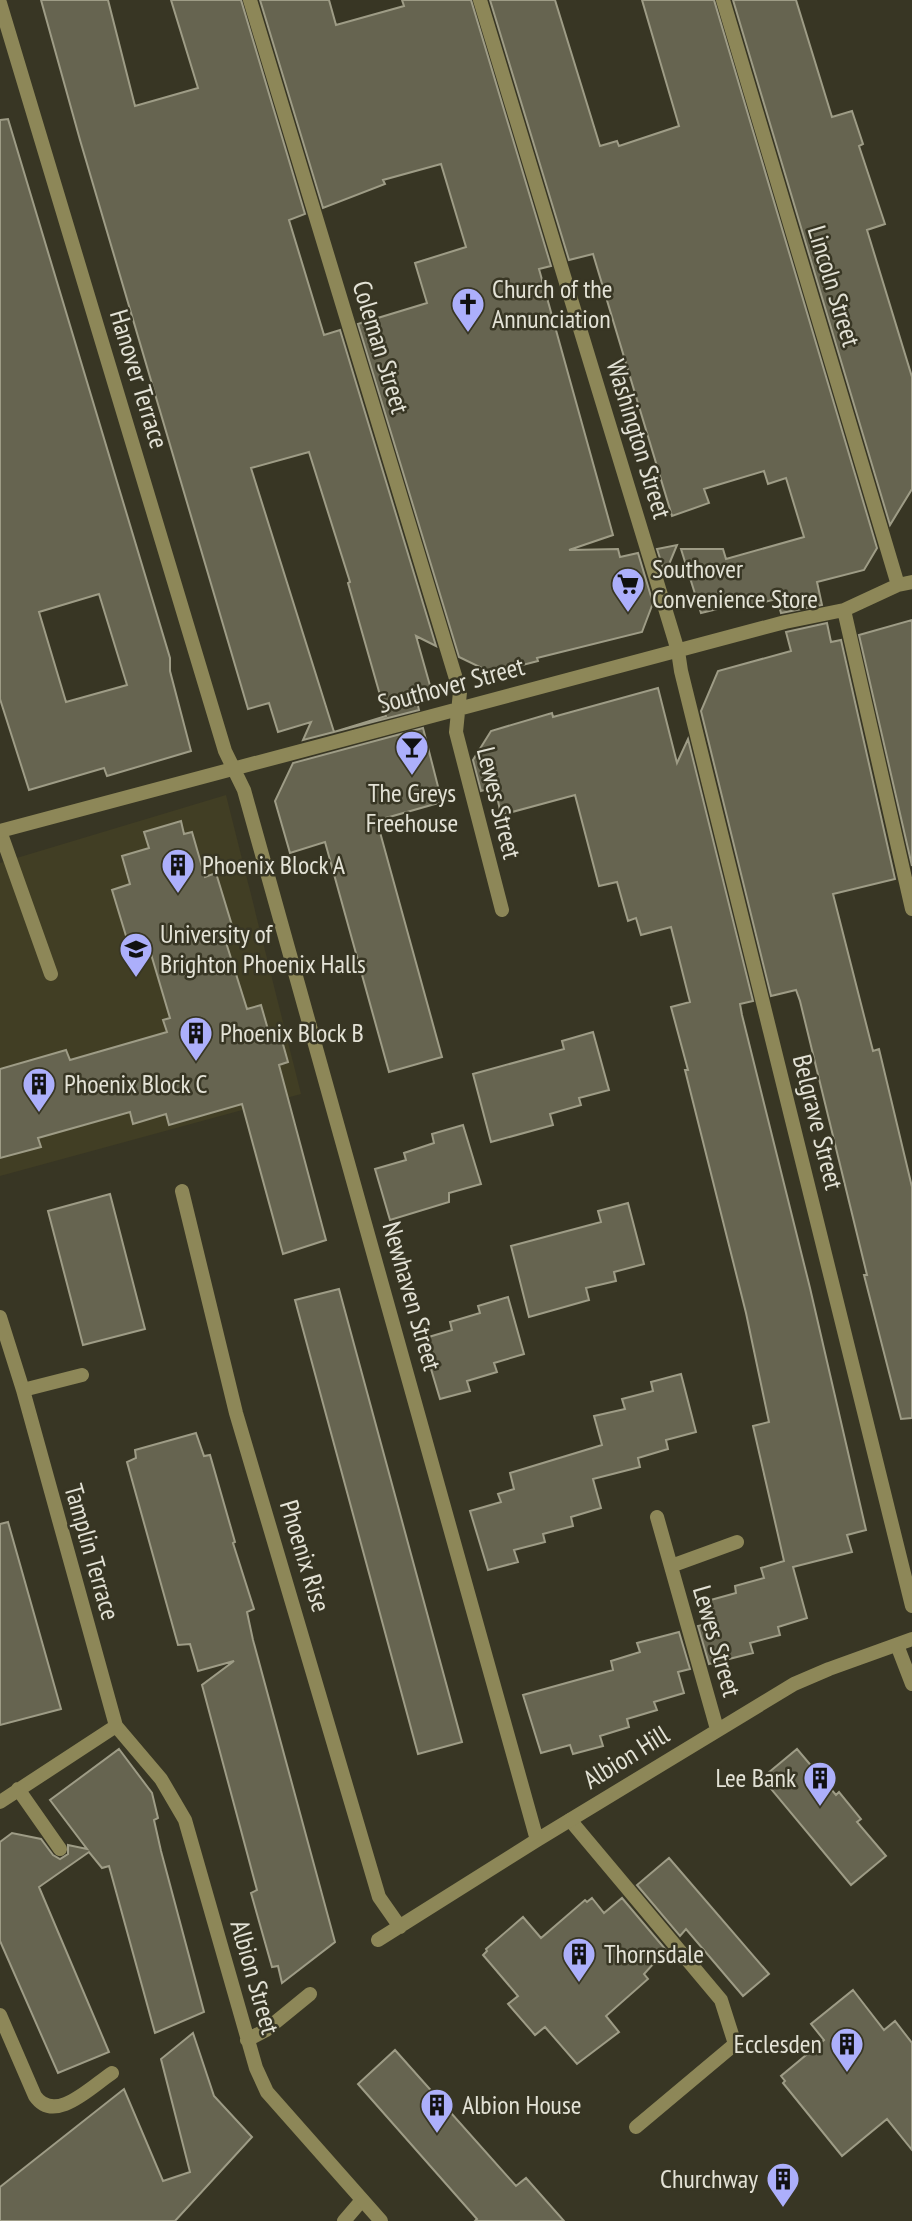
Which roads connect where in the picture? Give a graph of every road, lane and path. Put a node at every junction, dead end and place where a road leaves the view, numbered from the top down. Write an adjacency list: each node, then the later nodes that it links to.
1 (250, 0): 8 (street, Coleman Street)
2 (481, 0): 7 (street, Washington Street)
3 (723, 0): 5 (street, Lincoln Street)
4 (0, 3): 9 (street, Hanover Terrace)
5 (905, 584): 6 (street, Southover Street)
6 (844, 610): 7 (street, Southover Street); 11 (street)
7 (678, 650): 8 (street, Southover Street); 21 (street, Belgrave Street)
8 (458, 708): 9 (street, Southover Street); 12 (street, Lewes Street)
9 (234, 768): 10 (street, Southover Street); 30 (street, Newhaven Street)
10 (0, 831): 13 (street)
11 (912, 909)
12 (502, 910)
13 (51, 974)
14 (183, 1191): 32 (street, Phoenix Rise)
15 (0, 1317): 17 (street, Tamplin Terrace)
16 (82, 1375): 17 (street)
17 (23, 1390): 25 (street, Tamplin Terrace)
18 (657, 1517): 20 (street, Lewes Street)
19 (737, 1542): 20 (street, Lewes Street)
20 (671, 1566): 26 (street, Lewes Street)
21 (912, 1606)
22 (912, 1639): 23 (street, Albion Hill)
23 (897, 1645): 24 (street); 26 (street, Albion Hill)
24 (912, 1684)
25 (116, 1726): 27 (street); 36 (street, Albion Street)
26 (717, 1729): 29 (street, Albion Hill)
27 (18, 1789): 28 (street); 31 (street)
28 (0, 1802)
29 (570, 1820): 30 (street, Albion Hill); 38 (street)
30 (537, 1840): 32 (street, Albion Hill)
31 (60, 1849)
32 (400, 1927): 33 (street, Albion Hill)
33 (378, 1940)
34 (310, 1994): 36 (street)
35 (0, 2015): 37 (street)
36 (247, 2040): 39 (street, Albion Street)
37 (112, 2073)
38 (636, 2127)
39 (362, 2200): 40 (street); 41 (street, Albion Street)
40 (344, 2221)
41 (381, 2221)

